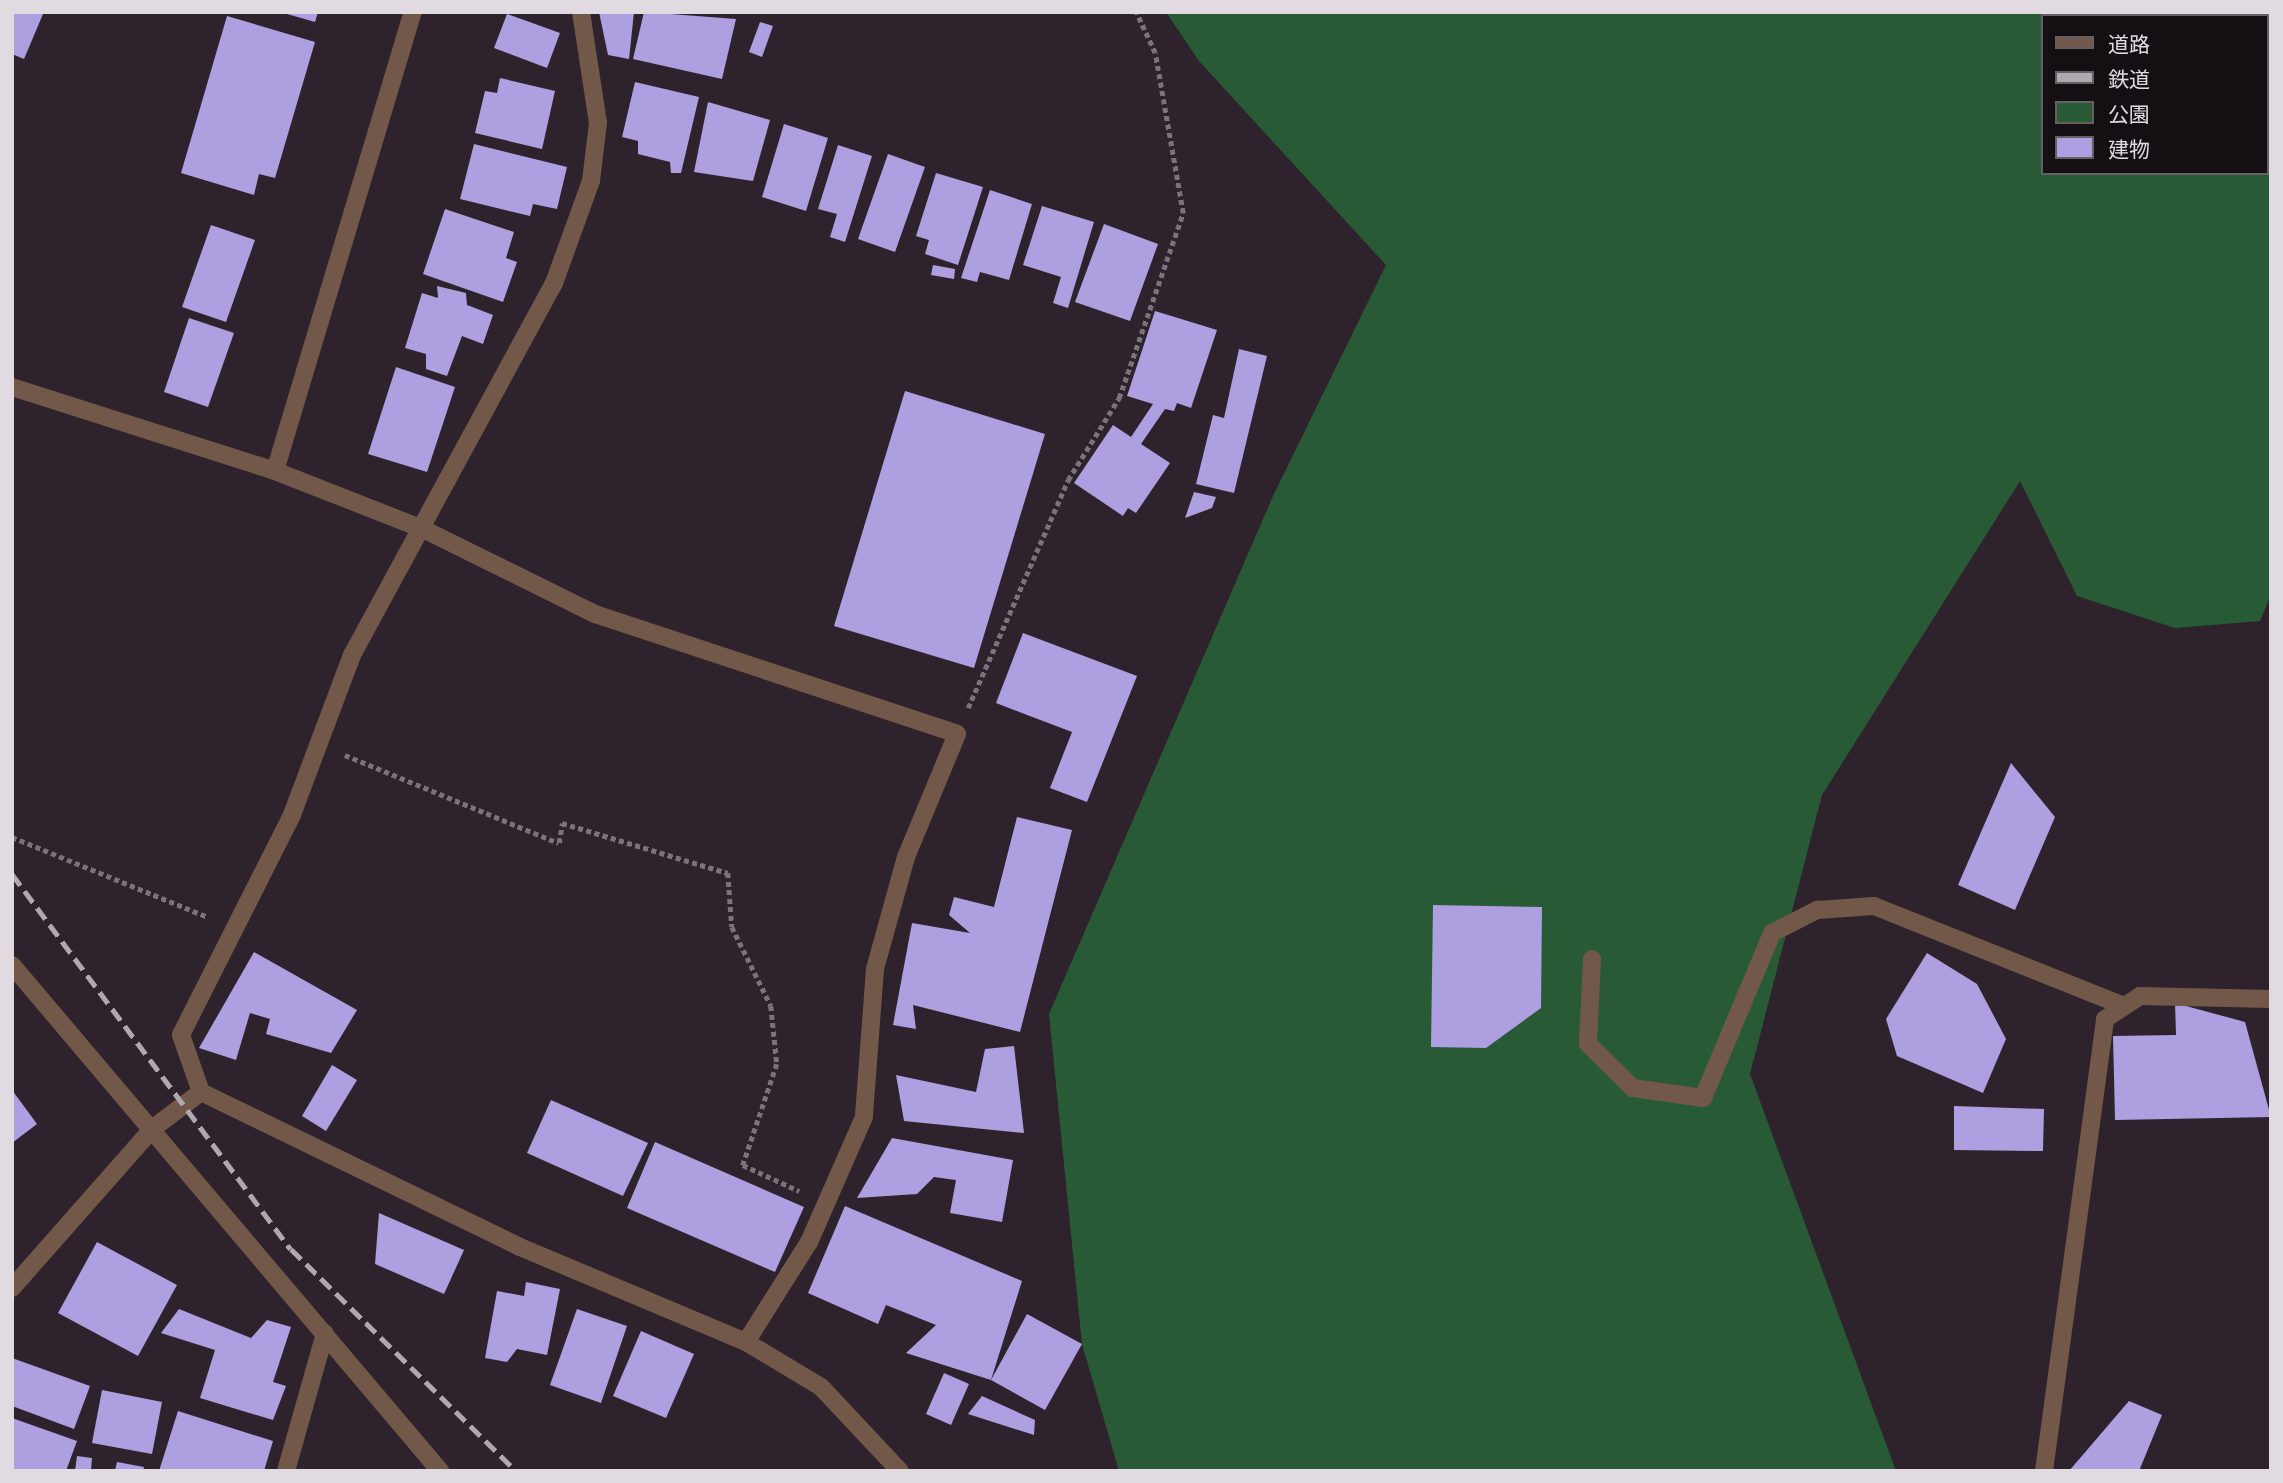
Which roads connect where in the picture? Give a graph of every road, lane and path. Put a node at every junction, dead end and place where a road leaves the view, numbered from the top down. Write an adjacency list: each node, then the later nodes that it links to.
1 (413, 12): 5 (street)
2 (581, 12): 6 (street)
3 (1136, 12): 7 (path)
4 (12, 387): 5 (street)
5 (275, 471): 6 (street)
6 (423, 529): 7 (street); 8 (street)
7 (957, 734): 17 (street)
8 (318, 744): 10 (street); 17 (path)
9 (12, 837): 10 (path)
10 (235, 928): 15 (street)
11 (1592, 959): 14 (street)
12 (12, 965): 16 (street)
13 (2271, 999): 14 (street)
14 (2124, 1006): 24 (street)
15 (201, 1092): 16 (street); 20 (street)
16 (152, 1129): 18 (street); 19 (street)
17 (825, 1204): 20 (street)
18 (12, 1287)
19 (325, 1334): 21 (street); 22 (street)
20 (746, 1342): 23 (street)
21 (286, 1471)
22 (440, 1471)
23 (900, 1471)
24 (2044, 1471)

